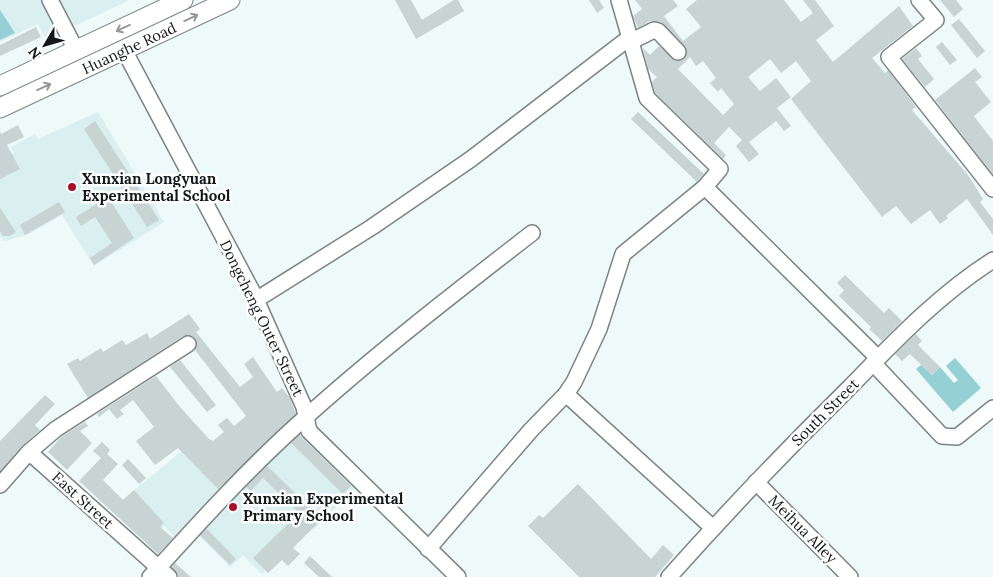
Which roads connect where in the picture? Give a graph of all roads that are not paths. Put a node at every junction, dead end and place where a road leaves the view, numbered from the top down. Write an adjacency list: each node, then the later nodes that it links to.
1 (50, 0): 8 (street)
2 (183, 0): 6 (main road, Huanghe Road)
3 (230, 0): 9 (main road, Huanghe Road, one-way to 3)
4 (619, 0): 7 (street)
5 (920, 0): 14 (street)
6 (156, 6): 8 (main road, Huanghe Road, one-way to 8)
7 (630, 40): 10 (street); 13 (street); 17 (street)
8 (76, 50): 11 (main road, Huanghe Road)
9 (124, 50): 12 (main road, Huanghe Road, one-way to 9); 17 (street, Dongcheng Outer Street)
10 (678, 52)
11 (0, 86)
12 (0, 108)
13 (705, 187): 19 (street); 20 (street)
14 (993, 189)
15 (532, 234): 22 (street)
16 (993, 260): 19 (street, South Street)
17 (256, 300): 22 (street, Dongcheng Outer Street)
18 (188, 344): 23 (street)
19 (876, 361): 21 (street); 24 (street, South Street)
20 (566, 394): 26 (street); 27 (street)
21 (993, 408)
22 (305, 418): 27 (street, Dongcheng Outer Street); 28 (street)
23 (29, 452): 25 (street); 28 (street, East Street)
24 (756, 482): 26 (street, South Street); 31 (street, Meihua Alley)
25 (0, 485)
26 (713, 528): 30 (street, South Street)
27 (428, 549): 29 (street, Dongcheng Outer Street)
28 (159, 574)
29 (458, 577)
30 (669, 577)
31 (850, 577)

